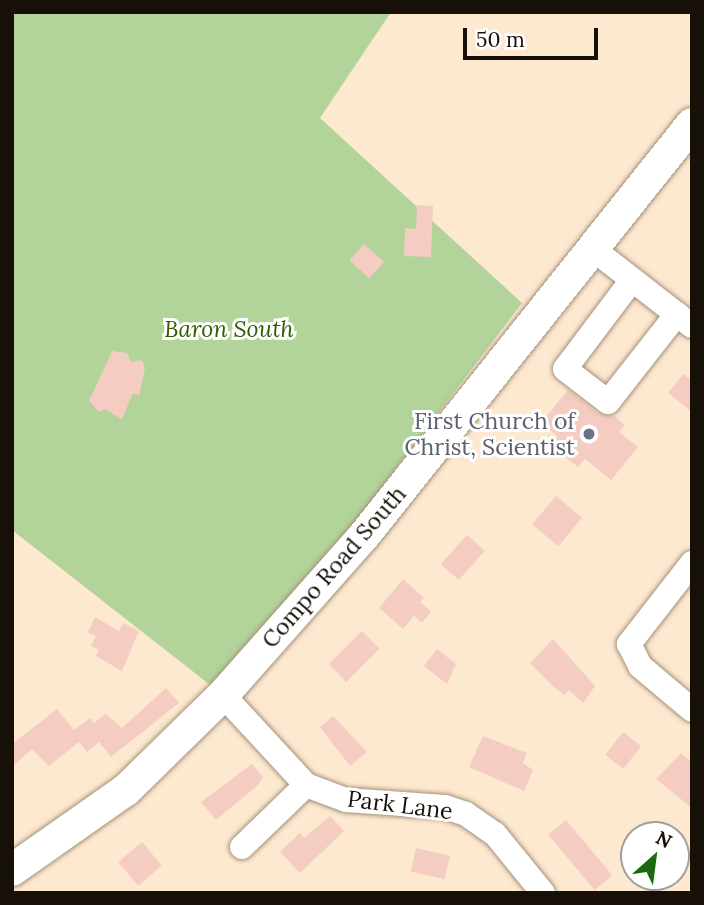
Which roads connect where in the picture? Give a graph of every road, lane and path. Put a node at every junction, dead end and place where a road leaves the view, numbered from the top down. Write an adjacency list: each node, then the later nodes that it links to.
1 (692, 124): 2 (main road, Compo Road South)
2 (593, 249): 3 (street); 6 (main road, Compo Road South)
3 (632, 280): 4 (street); 4 (street)
4 (685, 320)
5 (692, 563): 7 (street)
6 (223, 695): 8 (street, Park Lane); 10 (main road, Compo Road South)
7 (692, 710)
8 (306, 785): 9 (street); 11 (street, Park Lane)
9 (242, 847)
10 (12, 870)
11 (543, 893)

